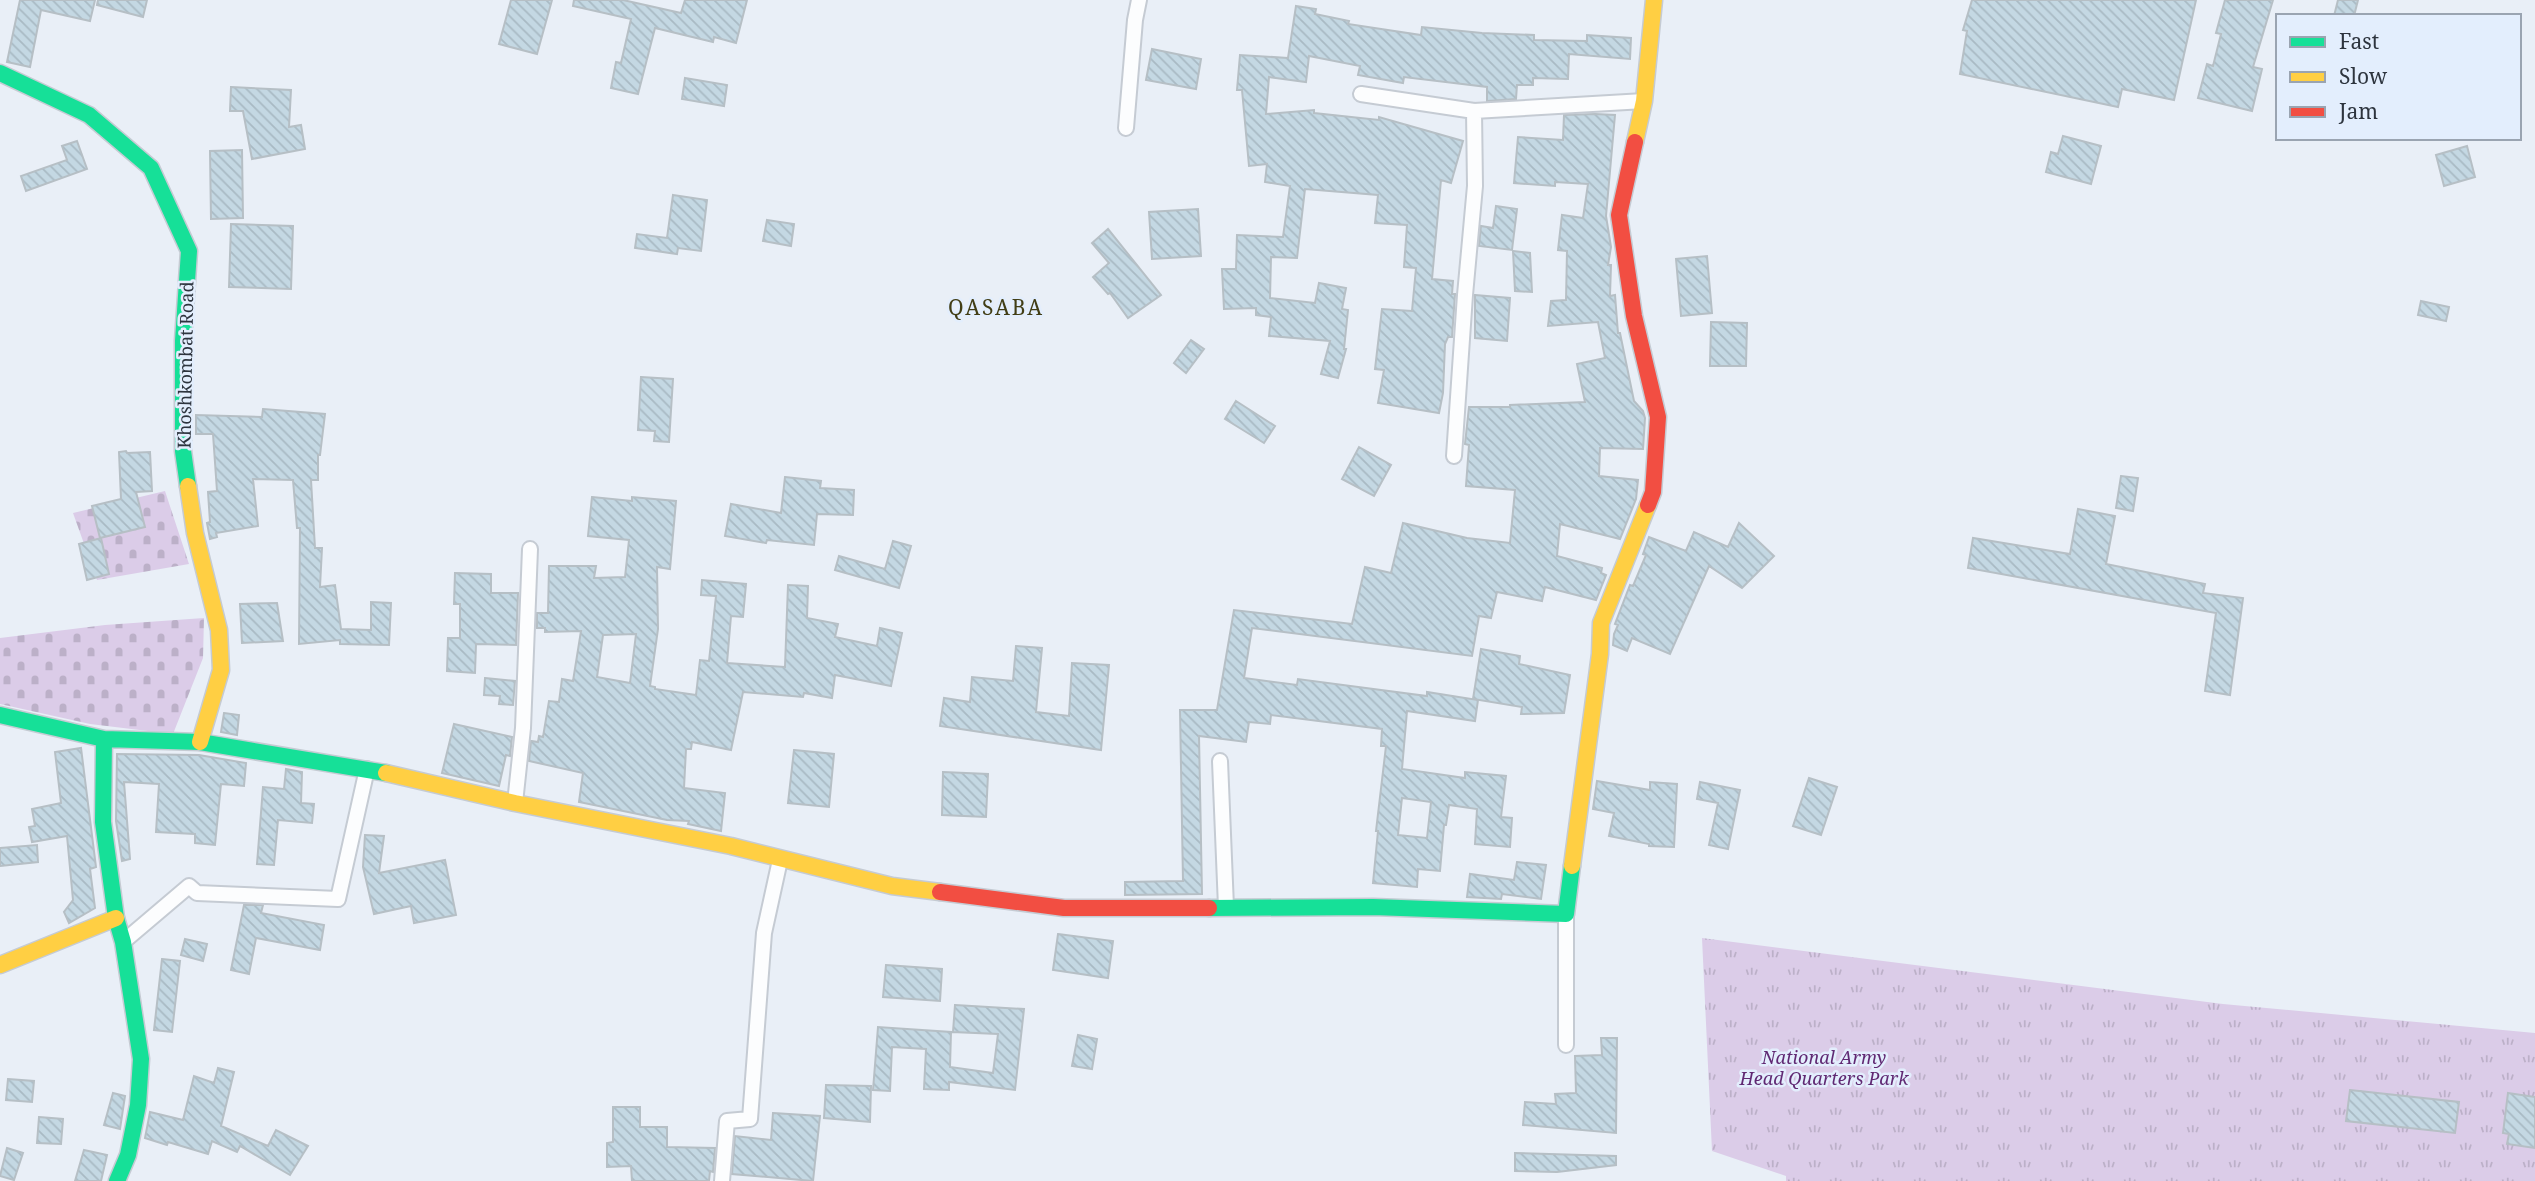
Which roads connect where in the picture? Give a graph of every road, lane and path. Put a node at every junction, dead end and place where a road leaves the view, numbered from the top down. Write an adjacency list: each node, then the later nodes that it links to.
1 (1139, 0): 7 (street)
2 (1654, 0): 5 (street)
3 (0, 73): 12 (street, Khoshkombat Road)
4 (1361, 94): 6 (street)
5 (1644, 102): 6 (street); 18 (street)
6 (1474, 111): 8 (street)
7 (1126, 128)
8 (1454, 456)
9 (530, 549): 15 (street)
10 (0, 715): 11 (street)
11 (104, 739): 12 (street); 19 (street)
12 (200, 742): 14 (street)
13 (1220, 761): 17 (street)
14 (367, 769): 15 (street); 20 (street)
15 (514, 803): 16 (street)
16 (780, 860): 17 (street); 24 (street)
17 (1226, 907): 18 (street)
18 (1566, 914): 22 (street)
19 (116, 918): 20 (street); 21 (street)
20 (123, 942): 23 (street)
21 (0, 965)
22 (1566, 1045)
23 (117, 1181)
24 (722, 1181)

